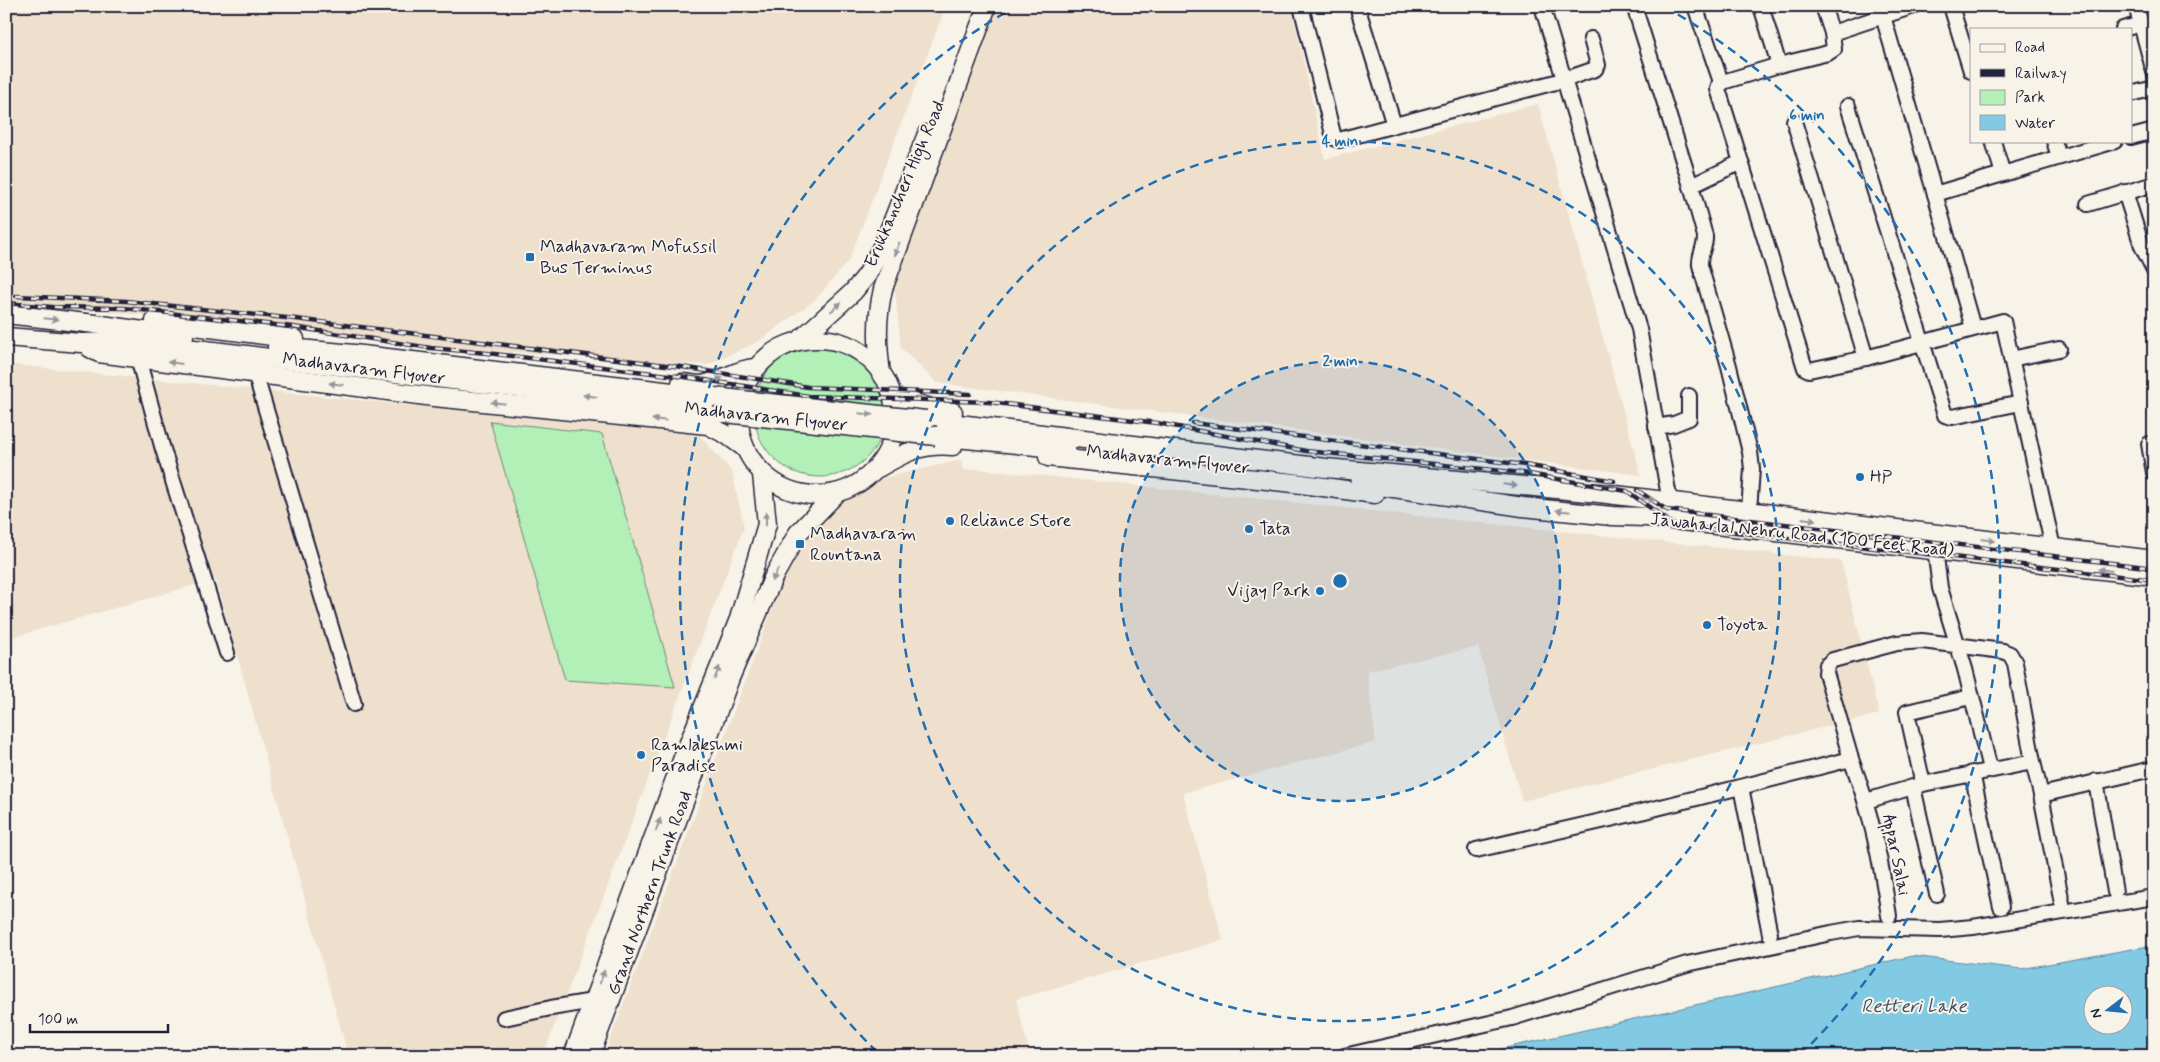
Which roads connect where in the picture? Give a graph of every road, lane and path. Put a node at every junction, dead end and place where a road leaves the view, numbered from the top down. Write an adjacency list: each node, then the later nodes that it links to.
1 (978, 6): 42 (main road, Erukkancheri High Road)
2 (987, 6): 43 (main road, one-way to 43)
3 (1301, 6): 27 (street)
4 (1357, 6): 27 (street)
5 (1542, 6): 21 (street)
6 (1634, 6): 37 (street)
7 (1695, 6): 22 (street)
8 (1761, 6): 18 (street)
9 (1823, 6): 16 (street)
10 (1914, 6): 13 (street)
11 (1951, 6): 19 (street)
12 (2136, 6): 15 (street)
13 (1881, 11): 16 (street); 39 (street)
14 (2132, 30): 15 (street)
15 (2146, 32): 20 (street)
16 (1832, 33): 18 (street)
17 (1591, 39): 21 (street)
18 (1780, 65): 22 (street)
19 (1970, 68)
20 (2154, 72)
21 (1563, 80): 27 (street); 62 (street)
22 (1721, 82): 34 (street)
23 (2154, 88): 24 (street)
24 (2132, 94)
25 (1848, 106): 50 (street)
26 (1794, 121): 54 (street)
27 (1394, 125)
28 (2154, 131): 29 (street)
29 (2132, 137)
30 (1993, 142): 35 (street)
31 (2054, 142): 33 (street)
32 (2111, 142): 33 (street)
33 (2059, 156): 35 (street)
34 (1741, 162): 37 (street); 54 (street)
35 (2003, 174): 39 (street)
36 (2154, 184): 38 (street)
37 (1691, 186): 72 (street)
38 (2126, 192): 40 (street); 41 (street)
39 (1935, 194): 46 (street)
40 (2088, 204)
41 (2154, 270)
42 (856, 289): 43 (main road); 49 (main road, Erukkancheri High Road, one-way to 42)
43 (880, 301): 58 (main road)
44 (6, 314): 45 (main road, Madhavaram Flyover, one-way to 45)
45 (95, 324): 47 (main road, Madhavaram Flyover); 56 (main road, one-way to 56)
46 (1973, 328): 50 (street); 55 (street)
47 (120, 335): 51 (main road, Madhavaram Flyover); 69 (main road, Madhavaram Flyover, bridge)
48 (6, 337): 51 (main road)
49 (800, 340): 56 (main road); 58 (main road)
50 (1922, 342): 54 (street); 61 (street)
51 (81, 343): 53 (main road)
52 (2060, 349): 55 (street)
53 (138, 358): 57 (main road, one-way to 53); 78 (street)
54 (1866, 358)
55 (2011, 359): 61 (street)
56 (755, 368): 64 (main road)
57 (255, 374): 64 (main road, one-way to 57); 80 (street)
58 (881, 374): 60 (main road)
59 (1689, 396): 62 (street)
60 (893, 397): 65 (main road); 68 (main road)
61 (2021, 403): 73 (street)
62 (1656, 426): 71 (street)
63 (2154, 444): 66 (street)
64 (745, 448): 67 (main road)
65 (878, 468): 69 (main road); 70 (main road)
66 (2154, 473)
67 (762, 474): 70 (main road); 99 (main road, one-way to 67)
68 (1462, 481): 69 (main road, Madhavaram Flyover); 71 (main road, Jawaharlal Nehru Road (100 Feet Road), one-way to 71)
69 (1442, 490): 74 (main road, Jawaharlal Nehru Road (100 Feet Road), one-way to 69)
70 (835, 495): 102 (main road, Grand Northern Trunk Road, one-way to 102)
71 (1670, 502): 72 (main road, Jawaharlal Nehru Road (100 Feet Road))
72 (1749, 512): 73 (main road, Jawaharlal Nehru Road (100 Feet Road), one-way to 73)
73 (2052, 548): 75 (main road, Jawaharlal Nehru Road (100 Feet Road))
74 (1935, 549): 76 (main road, Jawaharlal Nehru Road (100 Feet Road), one-way to 74); 77 (street)
75 (2154, 560)
76 (2154, 576)
77 (1958, 646): 79 (street); 81 (street, Appar Salai); 82 (street)
78 (227, 653)
79 (1971, 697): 83 (street); 87 (street)
80 (354, 704)
81 (1851, 759): 88 (street); 90 (street, Appar Salai)
82 (2033, 762): 83 (street); 89 (street)
83 (1990, 769): 85 (street)
84 (2152, 769): 86 (street)
85 (1972, 773): 87 (street); 96 (street)
86 (2096, 782): 89 (street); 92 (street)
87 (1918, 786): 90 (street); 93 (street)
88 (1741, 787): 91 (street); 98 (street)
89 (2041, 795): 95 (street)
90 (1866, 801): 97 (street, Appar Salai)
91 (1476, 850)
92 (2115, 892)
93 (1937, 894)
94 (2154, 897): 103 (street)
95 (2062, 903)
96 (2001, 907)
97 (1889, 916)
98 (1770, 934)
99 (593, 1001): 100 (street); 101 (main road)
100 (504, 1018)
101 (573, 1056)
102 (590, 1056)
103 (1344, 1056)

